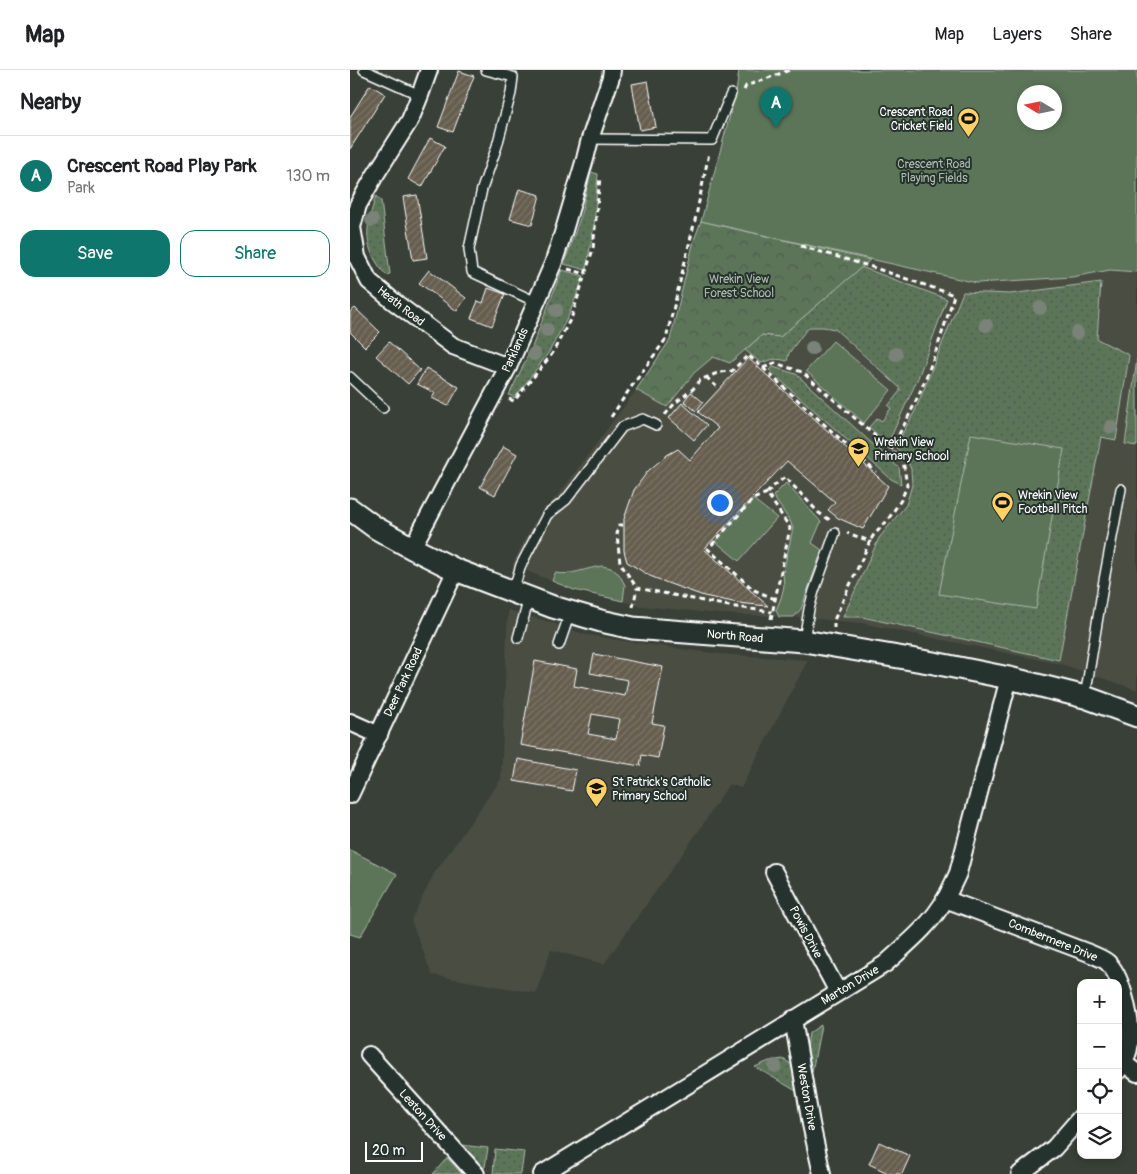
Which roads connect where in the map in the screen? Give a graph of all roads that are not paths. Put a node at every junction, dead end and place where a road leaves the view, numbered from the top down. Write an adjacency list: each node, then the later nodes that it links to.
1 (364, 70): 7 (lane)
2 (429, 70): 7 (street, Heath Road)
3 (486, 70): 5 (lane)
4 (612, 70): 8 (street, Parklands)
5 (514, 73): 9 (lane)
6 (731, 94): 8 (lane)
7 (420, 95): 10 (street, Heath Road)
8 (590, 139): 9 (street, Parklands)
9 (536, 302): 10 (street, Parklands)
10 (508, 367): 17 (street, Parklands)
11 (350, 377): 12 (lane)
12 (383, 408)
13 (656, 425): 19 (lane)
14 (1121, 489): 25 (lane)
15 (350, 509): 17 (street, North Road)
16 (835, 534): 22 (lane)
17 (412, 548): 18 (street, North Road)
18 (456, 570): 19 (street, North Road); 28 (street, Deer Park Road)
19 (521, 595): 20 (street, North Road); 21 (lane)
20 (570, 613): 22 (street, North Road); 23 (lane)
21 (518, 638)
22 (804, 641): 24 (street, North Road)
23 (559, 645)
24 (1009, 678): 25 (street, North Road); 31 (street, Marton Drive)
25 (1085, 697): 26 (street, North Road)
26 (1137, 716)
27 (350, 722): 28 (street)
28 (379, 735): 29 (street, Deer Park Road)
29 (350, 795)
30 (774, 872): 32 (street, Powis Drive)
31 (946, 899): 32 (street, Marton Drive); 35 (street, Combermere Drive)
32 (838, 992): 33 (street, Marton Drive)
33 (793, 1020): 38 (street, Marton Drive); 39 (street, Weston Drive)
34 (369, 1055): 37 (street, Leaton Drive)
35 (1127, 1069)
36 (1077, 1122): 40 (street)
37 (476, 1174)
38 (542, 1174)
39 (822, 1174)
40 (1020, 1174)

